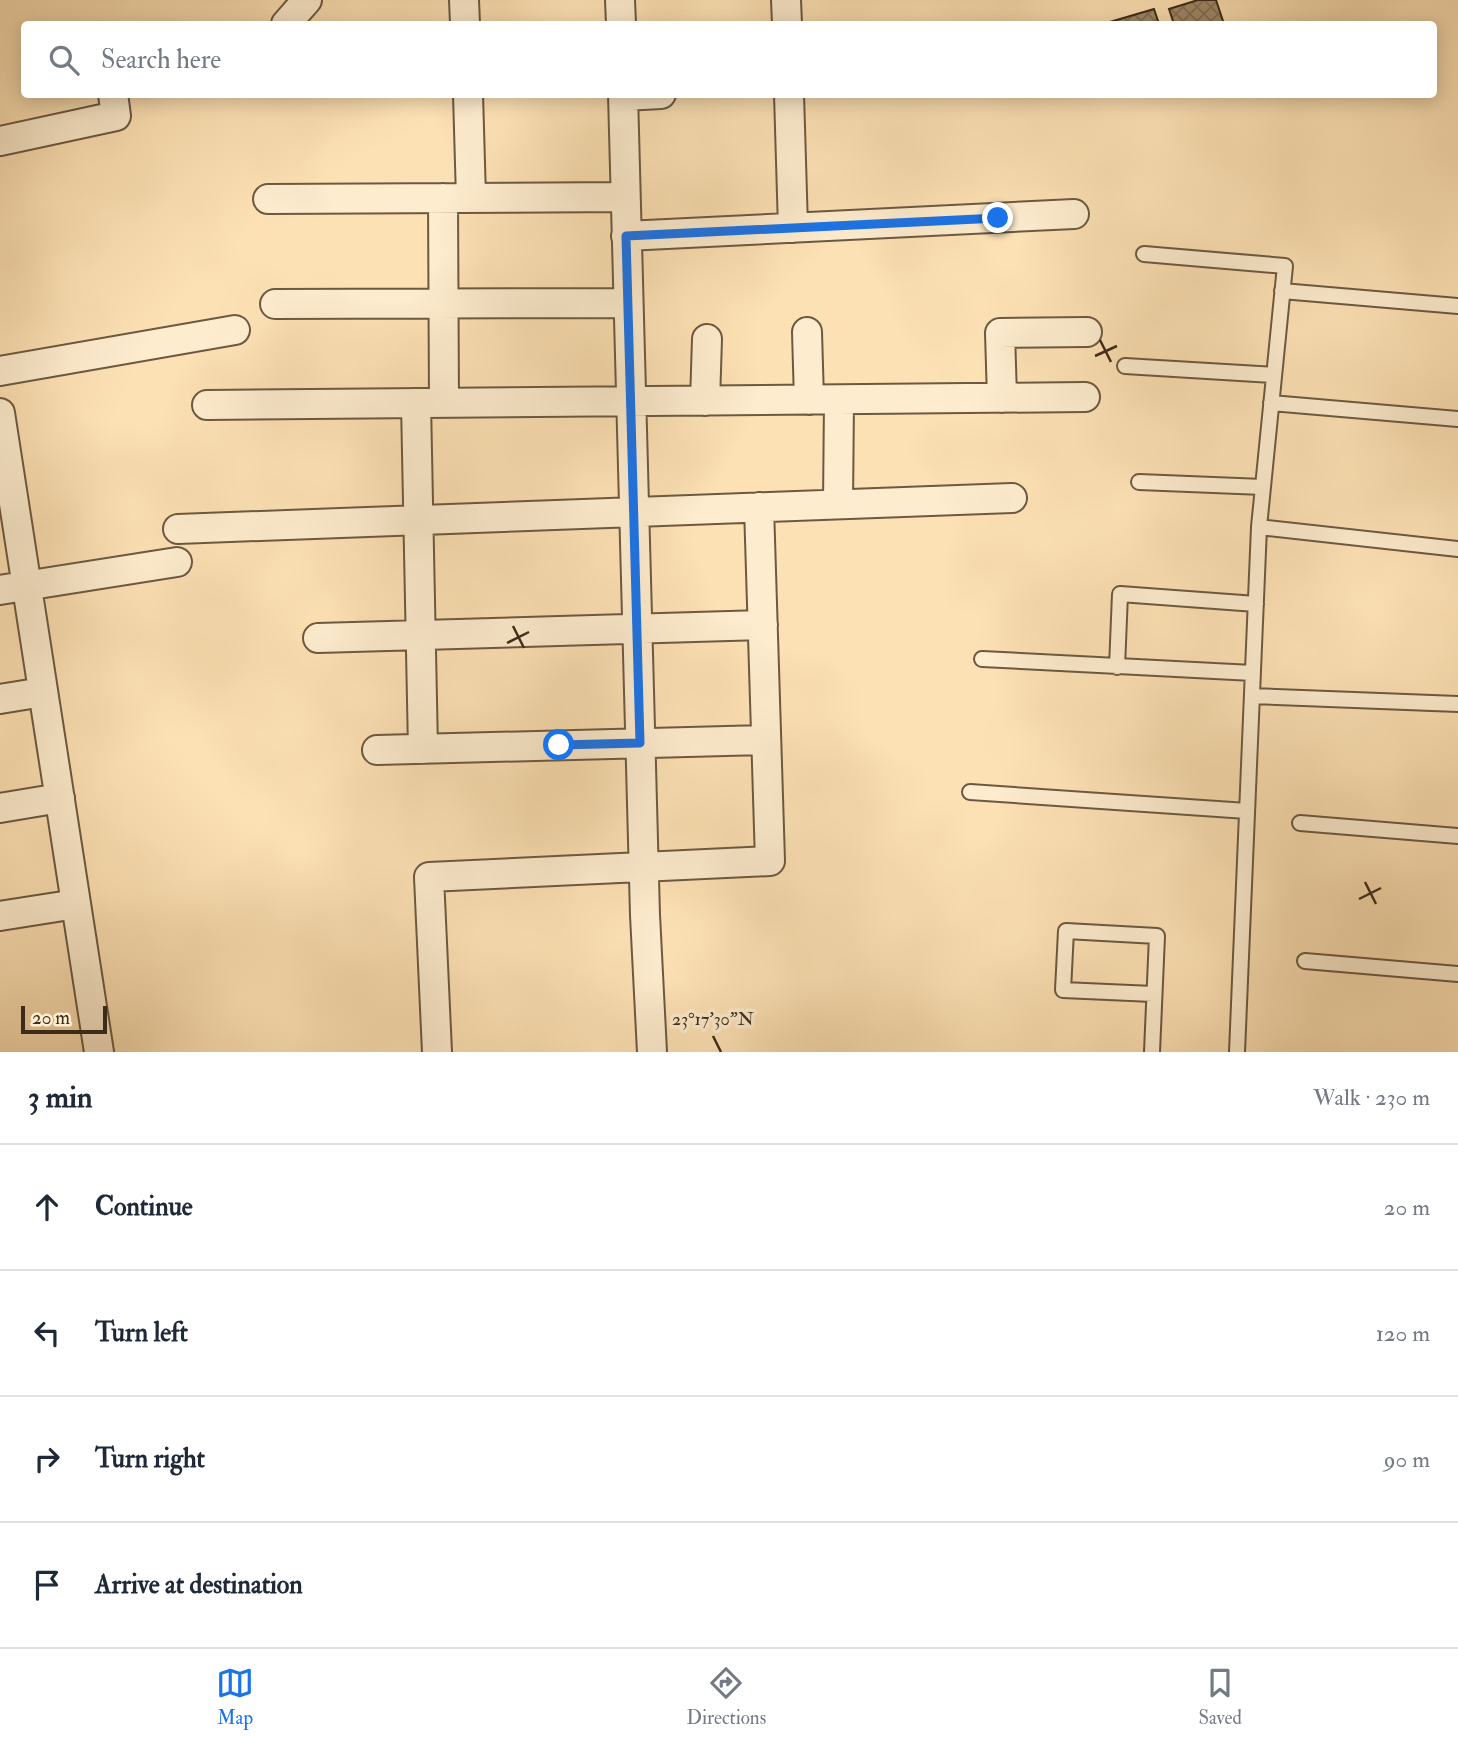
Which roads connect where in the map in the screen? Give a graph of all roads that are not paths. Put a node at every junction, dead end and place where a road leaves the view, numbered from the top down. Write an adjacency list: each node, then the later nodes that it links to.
1 (307, 0): 5 (street)
2 (464, 0): 6 (street)
3 (620, 0): 7 (street)
4 (786, 0): 8 (street)
5 (289, 21)
6 (465, 21)
7 (621, 21)
8 (787, 21)
9 (114, 98): 13 (street)
10 (468, 98): 16 (street)
11 (623, 98): 14 (street)
12 (789, 98): 19 (street)
13 (0, 141)
14 (625, 197): 16 (street); 20 (street)
15 (443, 198): 16 (street); 17 (street); 25 (street)
16 (471, 198)
17 (268, 199)
18 (1074, 214): 19 (street)
19 (793, 228): 20 (street)
20 (626, 236): 23 (street)
21 (1144, 254): 22 (lane)
22 (1282, 291): 26 (lane); 33 (lane)
23 (628, 303): 25 (street); 38 (street)
24 (275, 304): 25 (street)
25 (443, 304): 40 (street)
26 (1458, 306)
27 (235, 330): 32 (street)
28 (807, 332): 36 (street)
29 (1087, 332): 35 (street)
30 (707, 339): 39 (street)
31 (1125, 366): 33 (lane)
32 (0, 371)
33 (1274, 375): 41 (lane)
34 (1085, 397): 35 (street)
35 (1002, 398): 37 (street)
36 (809, 400): 37 (street); 39 (street)
37 (839, 400): 49 (street)
38 (631, 401): 39 (street); 40 (street); 51 (street)
39 (705, 401)
40 (430, 403): 42 (street); 52 (street)
41 (1271, 403): 44 (lane); 47 (lane)
42 (207, 405)
43 (0, 413): 45 (street)
44 (1458, 419)
45 (5, 482): 57 (street)
46 (1139, 482): 47 (lane)
47 (1263, 487): 53 (lane)
48 (1012, 498): 49 (street)
49 (838, 504): 50 (street)
50 (759, 507): 51 (street); 59 (street)
51 (634, 512): 52 (street); 60 (street)
52 (419, 520): 54 (street); 61 (street)
53 (1259, 527): 55 (lane); 58 (lane)
54 (178, 529)
55 (1458, 549)
56 (177, 562): 57 (street)
57 (13, 587): 66 (street)
58 (1256, 604): 64 (lane); 65 (lane)
59 (763, 625): 60 (street); 70 (street)
60 (637, 629): 61 (street); 71 (street)
61 (421, 635): 62 (street); 72 (street)
62 (318, 638)
63 (982, 659): 64 (lane)
64 (1117, 667): 65 (lane)
65 (1253, 673): 67 (lane)
66 (43, 692): 68 (street); 75 (street)
67 (1252, 696): 69 (lane); 77 (lane)
68 (0, 699)
69 (1458, 704)
70 (766, 740): 71 (street); 80 (street)
71 (640, 743): 72 (street); 80 (street)
72 (423, 749): 73 (street)
73 (377, 750)
74 (970, 792): 77 (lane)
75 (60, 798): 76 (street); 81 (street)
76 (0, 808)
77 (1247, 811): 90 (lane)
78 (1300, 824): 79 (lane)
79 (1458, 836)
80 (644, 867): 87 (street); 88 (street)
81 (76, 904): 82 (street); 86 (street)
82 (0, 916)
83 (1305, 961): 84 (lane)
84 (1458, 974)
85 (1153, 995): 85 (lane); 89 (lane)
86 (99, 1052)
87 (436, 1052)
88 (652, 1052)
89 (1152, 1052)
90 (1237, 1052)

